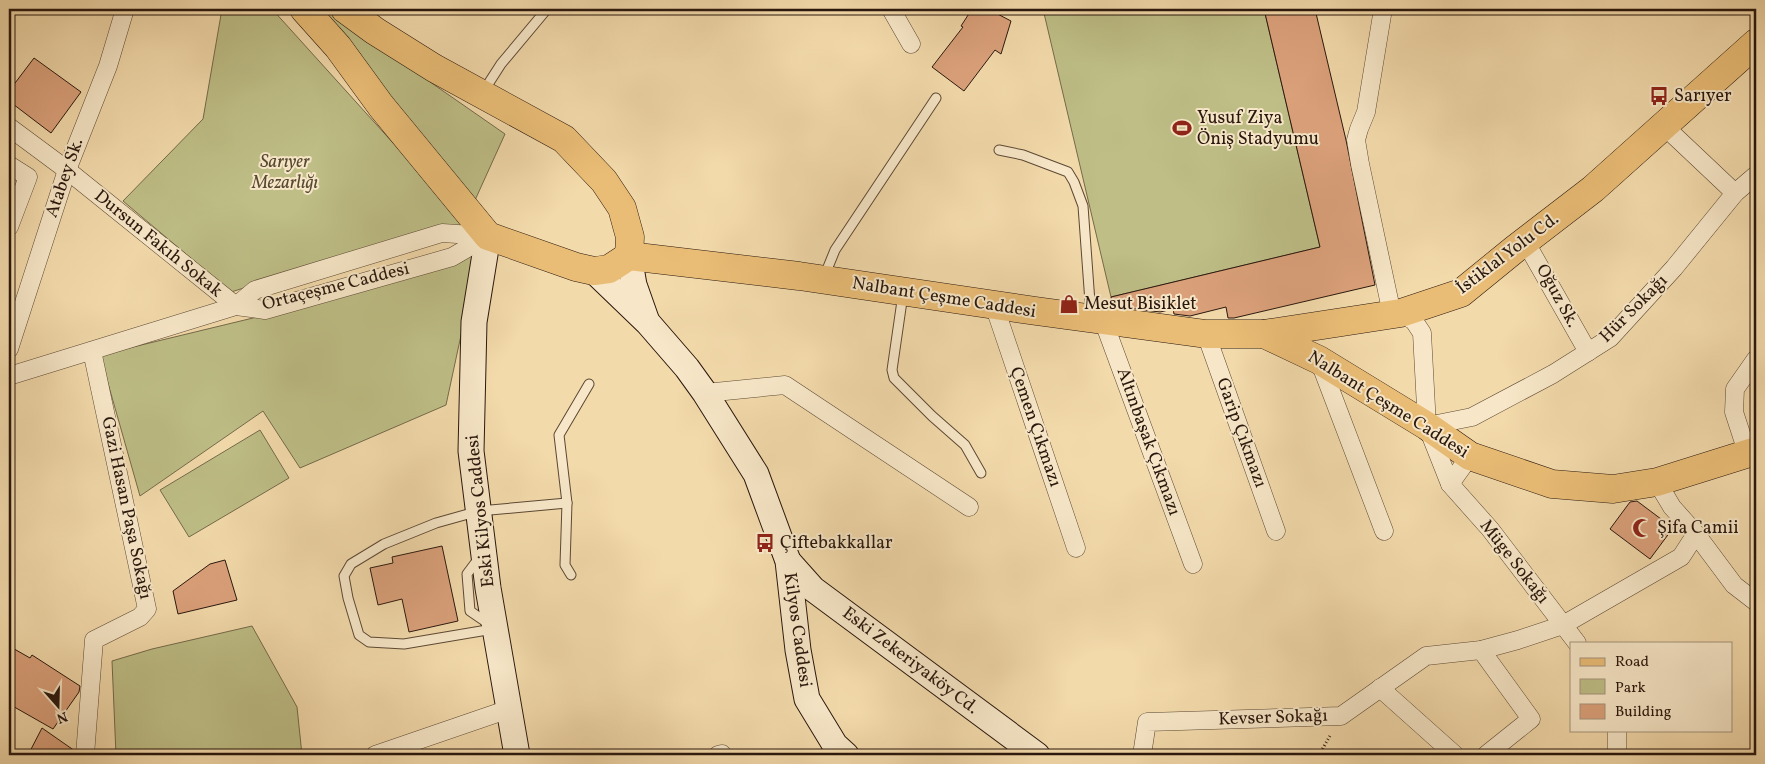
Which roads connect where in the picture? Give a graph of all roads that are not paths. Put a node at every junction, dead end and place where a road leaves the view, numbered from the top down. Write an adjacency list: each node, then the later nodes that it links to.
1 (125, 9): 17 (street, Atabey Sk.)
2 (304, 9): 10 (main road)
3 (345, 9): 7 (main road)
4 (547, 9): 11 (lane)
5 (891, 9): 9 (street)
6 (1383, 9): 29 (street)
7 (375, 31): 10 (main road); 11 (main road)
8 (1756, 43): 13 (main road, İstiklal Yolu Cd.)
9 (911, 44)
10 (338, 47): 21 (main road)
11 (482, 94): 23 (main road)
12 (936, 98): 25 (lane)
13 (1663, 126): 19 (street); 22 (main road, İstiklal Yolu Cd.)
14 (9, 127): 17 (street, Dursun Fakıh Sokak)
15 (999, 150): 30 (lane)
16 (9, 165): 20 (street)
17 (67, 170): 28 (street, Dursun Fakıh Sokak); 35 (street, Atabey Sk.)
18 (1756, 175): 19 (street, Hür Sokağı)
19 (1735, 193): 37 (street, Hür Sokağı)
20 (9, 226)
21 (488, 236): 24 (main road); 28 (street, Ortaçeşme Caddesi); 28 (street); 51 (street, Eski Kilyos Caddesi)
22 (1525, 241): 29 (main road, İstiklal Yolu Cd.); 37 (street, Oğuz Sk.)
23 (629, 256): 24 (main road); 25 (main road, Nalbant Çeşme Caddesi); 32 (street)
24 (594, 270): 32 (street)
25 (823, 280): 26 (main road, Nalbant Çeşme Caddesi)
26 (903, 292): 27 (main road, Nalbant Çeşme Caddesi); 46 (lane)
27 (994, 305): 30 (main road, Nalbant Çeşme Caddesi); 55 (street, Çemen Çıkmazı)
28 (236, 306): 36 (street, Ortaçeşme Caddesi)
29 (1397, 313): 31 (main road, İstiklal Yolu Cd.); 43 (street, Müge Sokağı)
30 (1097, 320): 33 (main road, Nalbant Çeşme Caddesi); 57 (street, Altınbaşak Çıkmazı)
31 (1344, 321): 34 (main road, İstiklal Yolu Cd.); 39 (main road)
32 (648, 323): 42 (street, Kilyos Caddesi)
33 (1206, 334): 34 (main road, Nalbant Çeşme Caddesi); 52 (street, Garip Çıkmazı)
34 (1264, 334): 39 (main road, Nalbant Çeşme Caddesi)
35 (9, 349)
36 (92, 351): 40 (street, Ortaçeşme Caddesi); 67 (street, Gazi Hasan Paşa Sokağı)
37 (1588, 352): 43 (street, Hür Sokağı)
38 (1756, 359): 44 (street)
39 (1319, 360): 43 (main road, Nalbant Çeşme Caddesi); 53 (street)
40 (9, 376)
41 (589, 384): 49 (lane)
42 (705, 393): 50 (street); 56 (street, Kilyos Caddesi)
43 (1427, 426): 45 (main road, Nalbant Çeşme Caddesi); 48 (street, Müge Sokağı)
44 (1752, 453): 47 (main road, Nalbant Çeşme Caddesi)
45 (1470, 456): 47 (main road, Nalbant Çeşme Caddesi); 48 (street)
46 (982, 474)
47 (1657, 482): 54 (street)
48 (1450, 484): 60 (street, Müge Sokağı)
49 (567, 503): 51 (lane); 58 (lane)
50 (969, 507)
51 (479, 511): 61 (street, Eski Kilyos Caddesi); 61 (lane)
52 (1276, 531)
53 (1384, 531)
54 (1696, 534): 59 (street); 60 (street, Kevser Sokağı)
55 (1076, 548)
56 (788, 561): 70 (street, Kilyos Caddesi); 71 (street, Eski Zekeriyaköy Cd.)
57 (1193, 564)
58 (571, 575)
59 (1756, 602)
60 (1563, 625): 62 (street, Müge Sokağı); 63 (street, Kevser Sokağı)
61 (495, 629): 65 (street, Eski Kilyos Caddesi)
62 (1575, 642)
63 (1481, 650): 64 (street, Kevser Sokağı); 74 (street)
64 (1380, 688): 72 (street, Kevser Sokağı); 73 (street)
65 (509, 709): 68 (street); 69 (street, Eski Kilyos Caddesi)
66 (1617, 732): 75 (street)
67 (85, 755)
68 (375, 755)
69 (517, 755)
70 (846, 755)
71 (1037, 755)
72 (1142, 755)
73 (1454, 755)
74 (1486, 755)
75 (1617, 755)

